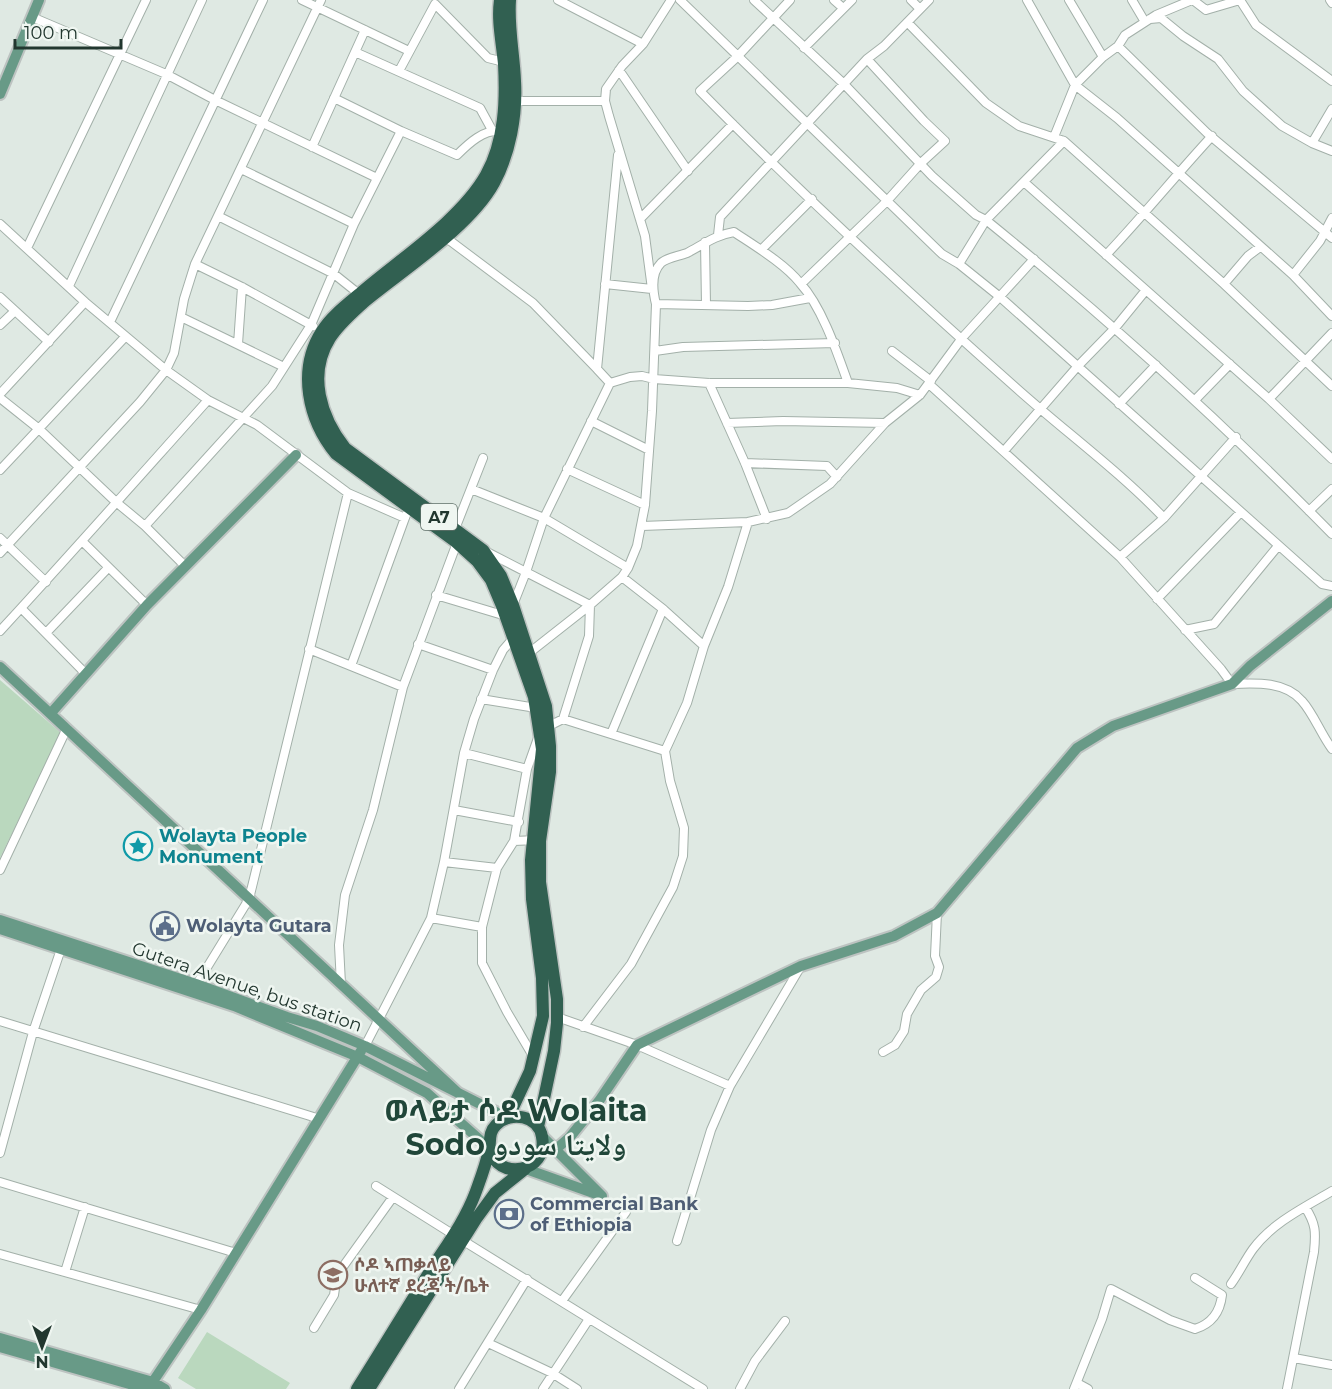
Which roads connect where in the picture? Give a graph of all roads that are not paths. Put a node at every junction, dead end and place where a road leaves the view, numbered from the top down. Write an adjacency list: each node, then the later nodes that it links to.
1 (39, 0): 26 (main road)
2 (146, 0): 36 (street)
3 (202, 0): 43 (street)
4 (263, 0): 49 (street)
5 (302, 0): 23 (street)
6 (426, 0): 22 (street)
7 (500, 0): 40 (highway, A7)
8 (510, 0): 50 (highway, A7)
9 (558, 0): 31 (street)
10 (670, 0): 31 (street)
11 (680, 0): 37 (street)
12 (754, 0): 27 (street)
13 (790, 0): 27 (street)
14 (834, 0): 24 (street)
15 (852, 0): 24 (street)
16 (912, 0): 25 (street)
17 (929, 0): 25 (street)
18 (1027, 0): 46 (street)
19 (1069, 0): 38 (street)
20 (1132, 0): 28 (street)
21 (1193, 0): 28 (street); 44 (street)
22 (436, 2): 34 (street); 40 (street)
23 (320, 4): 30 (street); 53 (street)
24 (843, 8): 33 (street)
25 (920, 9): 29 (street)
26 (32, 17): 36 (street); 47 (main road)
27 (772, 18): 33 (street); 37 (street)
28 (1148, 21): 32 (street); 61 (street)
29 (908, 23): 39 (street); 59 (street)
30 (365, 30): 34 (street); 35 (street)
31 (643, 44): 41 (street)
32 (1118, 46): 38 (street); 58 (street)
33 (804, 48): 45 (street)
34 (409, 51): 42 (street)
35 (355, 52): 42 (street); 48 (street)
36 (122, 54): 43 (street); 88 (street)
37 (737, 57): 54 (street); 55 (street)
38 (1103, 57): 46 (street)
39 (867, 59): 45 (street); 66 (street)
40 (504, 62): 57 (highway, A7)
41 (619, 70): 51 (street); 68 (street)
42 (399, 71): 57 (street)
43 (166, 74): 49 (street); 99 (street)
44 (1332, 81)
45 (844, 84): 54 (street); 66 (street)
46 (1075, 84): 59 (street); 69 (street)
47 (0, 94)
48 (334, 98): 56 (street); 62 (street)
49 (215, 100): 53 (street); 113 (street)
50 (515, 101): 51 (street); 83 (highway, A7)
51 (605, 101): 63 (street)
52 (1332, 109): 61 (street)
53 (263, 123): 62 (street); 67 (street)
54 (807, 123): 65 (street); 73 (street)
55 (733, 124): 65 (street); 68 (street)
56 (401, 131): 57 (street); 70 (street)
57 (497, 131): 103 (highway, A7)
58 (1212, 136): 69 (street); 81 (street)
59 (1054, 137): 60 (street)
60 (1064, 141): 71 (street); 74 (street)
61 (1312, 143): 64 (street)
62 (312, 147): 70 (street)
63 (619, 151): 77 (street); 96 (street)
64 (1332, 151)
65 (771, 161): 72 (street); 82 (street)
66 (921, 163): 73 (street); 78 (street)
67 (241, 169): 75 (street); 80 (street)
68 (688, 171): 77 (street)
69 (1178, 173): 74 (street); 87 (street)
70 (377, 178): 80 (street)
71 (1024, 182): 78 (street); 90 (street)
72 (812, 199): 84 (street); 89 (street)
73 (886, 202): 84 (street); 93 (street)
74 (1144, 214): 90 (street); 98 (street)
75 (218, 216): 92 (street); 94 (street)
76 (1332, 218): 81 (street)
77 (640, 219): 101 (street)
78 (986, 220): 91 (street); 93 (street)
79 (0, 224): 88 (street)
80 (354, 224): 94 (street)
81 (1325, 232): 85 (street); 95 (street)
82 (718, 235): 86 (street); 89 (street)
83 (445, 237): 116 (highway, A7); 132 (street)
84 (848, 237): 97 (street); 119 (street)
85 (1332, 238)
86 (705, 242): 101 (street); 109 (street)
87 (1260, 247): 95 (street); 98 (street)
88 (27, 248): 99 (street)
89 (761, 250): 97 (street)
90 (1106, 255): 102 (street)
91 (1034, 259): 105 (street); 115 (street)
92 (195, 264): 100 (street); 112 (street)
93 (959, 264): 105 (street)
94 (334, 274): 103 (street); 116 (street)
95 (1293, 275): 111 (street)
96 (605, 284): 101 (street); 132 (street)
97 (801, 284): 106 (street)
98 (1224, 284): 125 (street)
99 (69, 286): 107 (street)
100 (242, 287): 116 (street); 122 (street)
101 (652, 289): 108 (street)
102 (1146, 290): 115 (street); 126 (street)
103 (359, 294): 116 (highway, A7)
104 (0, 297): 110 (street)
105 (1000, 297): 119 (street); 129 (street)
106 (810, 298): 109 (street); 121 (street)
107 (85, 302): 113 (street); 120 (street)
108 (657, 304): 109 (street); 123 (street)
109 (706, 305)
110 (15, 311): 114 (street); 120 (street)
111 (1332, 316)
112 (181, 317): 122 (street); 130 (street)
113 (110, 322): 118 (street)
114 (0, 325)
115 (1115, 328): 127 (street); 129 (street)
116 (321, 331): 128 (street); 168 (highway, A7); 176 (highway, A7)
117 (1332, 333): 125 (street)
118 (125, 337): 130 (street); 148 (street)
119 (962, 338): 135 (street); 143 (street)
120 (48, 342): 138 (street)
121 (835, 343): 123 (street); 134 (street)
122 (238, 344): 128 (street)
123 (656, 351): 131 (street)
124 (892, 351): 135 (street)
125 (1305, 361): 136 (street); 139 (street)
126 (1230, 364): 139 (street); 141 (street)
127 (1156, 365): 141 (street); 142 (street)
128 (284, 367): 144 (street)
129 (1077, 367): 142 (street); 143 (street)
130 (166, 370): 140 (street); 156 (street)
131 (654, 379): 132 (street); 133 (street); 150 (street)
132 (610, 383): 145 (street)
133 (709, 383): 134 (street); 146 (street)
134 (848, 383): 137 (street)
135 (930, 383): 137 (street); 151 (street)
136 (1332, 386)
137 (920, 395): 147 (street)
138 (0, 396): 148 (street)
139 (1269, 399): 154 (street)
140 (208, 400): 144 (street); 164 (street)
141 (1195, 400): 149 (street)
142 (1119, 404): 159 (street)
143 (1041, 409): 151 (street); 170 (street)
144 (244, 419): 152 (street); 173 (street)
145 (591, 421): 150 (street); 157 (street)
146 (728, 423): 147 (street); 155 (street)
147 (885, 423): 160 (street)
148 (39, 429): 156 (street); 158 (street)
149 (1236, 437): 159 (street); 166 (street)
150 (649, 450): 165 (street)
151 (1004, 451): 183 (street)
152 (296, 455): 163 (street); 184 (main road)
153 (483, 458): 161 (street)
154 (1332, 459)
155 (745, 463): 160 (street); 171 (street)
156 (79, 466): 164 (street); 179 (street)
157 (567, 469): 165 (street); 169 (street)
158 (0, 470)
159 (1200, 476): 167 (street); 170 (street)
160 (837, 477): 171 (street)
161 (471, 489): 169 (street); 176 (street)
162 (1332, 489): 166 (street)
163 (348, 493): 168 (street); 205 (street)
164 (116, 502): 173 (street); 178 (street)
165 (645, 505): 174 (street)
166 (1309, 511): 175 (street)
167 (1241, 512): 180 (street); 192 (street)
168 (407, 513): 176 (highway, A7); 207 (street)
169 (544, 518): 186 (street); 187 (street)
170 (1164, 518): 183 (street)
171 (767, 519): 172 (street)
172 (748, 522): 174 (street); 204 (street)
173 (145, 526): 184 (street)
174 (642, 526): 186 (street)
175 (1332, 534)
176 (458, 535): 181 (highway, A7); 191 (street); 198 (highway, A7)
177 (0, 538): 179 (street)
178 (83, 542): 185 (street); 189 (street)
179 (8, 545): 182 (street); 189 (street)
180 (1278, 546): 190 (street); 199 (street)
181 (483, 550): 187 (street); 198 (highway, A7)
182 (0, 553)
183 (1120, 557): 192 (street)
184 (185, 566): 194 (main road)
185 (108, 568): 194 (street); 201 (street)
186 (628, 568): 188 (street)
187 (526, 572): 195 (street); 198 (street)
188 (622, 577): 195 (street); 197 (street)
189 (46, 582): 196 (street)
190 (1332, 585)
191 (436, 596): 198 (street); 203 (street)
192 (1157, 599): 199 (street)
193 (1332, 601): 211 (main road)
194 (147, 605): 210 (main road)
195 (590, 606): 206 (street); 216 (street)
196 (21, 608): 200 (street); 201 (street)
197 (663, 609): 204 (street); 219 (street)
198 (509, 610): 202 (highway, A7)
199 (1185, 630): 211 (street)
200 (0, 631)
201 (46, 633): 210 (street)
202 (518, 635): 206 (highway, A7); 209 (street); 214 (highway, A7)
203 (418, 644): 209 (street); 212 (street)
204 (704, 646): 221 (street)
205 (309, 649): 207 (street); 231 (street)
206 (529, 653): 218 (highway, A7)
207 (351, 666): 212 (street)
208 (0, 667): 215 (main road)
209 (493, 670): 213 (street)
210 (86, 674): 215 (main road)
211 (1232, 684): 220 (street); 232 (main road)
212 (403, 687): 239 (street)
213 (481, 699): 214 (street); 222 (street)
214 (536, 708): 218 (highway, A7)
215 (51, 713): 217 (main road)
216 (563, 719): 218 (street); 219 (street)
217 (67, 728): 230 (street); 231 (main road)
218 (545, 729): 223 (street); 226 (highway, A7)
219 (611, 734): 221 (street)
220 (1332, 748)
221 (665, 751): 244 (street)
222 (464, 753): 223 (street); 224 (street)
223 (527, 769): 225 (street)
224 (454, 810): 225 (street); 228 (street)
225 (519, 822): 227 (street)
226 (536, 840): 227 (street); 241 (highway, A7); 250 (highway, A7)
227 (514, 841): 229 (street)
228 (444, 862): 229 (street); 233 (street)
229 (497, 868): 235 (street)
230 (0, 870)
231 (249, 899): 239 (main road); 240 (street)
232 (937, 913): 238 (main road); 248 (street)
233 (431, 918): 235 (street); 242 (street)
234 (0, 920): 237 (main road)
235 (482, 927): 250 (street)
236 (0, 929): 237 (main road)
237 (62, 945): 240 (main road); 245 (street)
238 (801, 966): 246 (main road); 251 (street)
239 (341, 984): 242 (main road)
240 (195, 988): 247 (main road, Gutera Avenue, bus station); 249 (main road)
241 (557, 1017): 244 (street); 255 (highway, A7)
242 (379, 1020): 247 (street); 252 (main road)
243 (0, 1021): 245 (street)
244 (583, 1027): 246 (street)
245 (33, 1032): 254 (street); 258 (street)
246 (637, 1045): 251 (street); 257 (main road)
247 (365, 1046): 249 (main road); 252 (main road, Gutera Avenue, bus station)
248 (883, 1052)
249 (358, 1057): 254 (main road); 256 (main road)
250 (534, 1057): 253 (highway, A7)
251 (730, 1086): 268 (street)
252 (458, 1093): 253 (main road, Gutera Avenue, bus station)
253 (508, 1118): 255 (highway); 256 (highway, A7)
254 (320, 1119): 269 (main road)
255 (540, 1131): 257 (main road); 259 (highway, A7)
256 (489, 1148): 259 (highway); 267 (highway, A7)
257 (555, 1150): 259 (main road)
258 (0, 1153)
259 (526, 1169): 267 (highway, A7)
260 (0, 1182): 264 (street)
261 (375, 1185): 263 (street)
262 (1332, 1191): 265 (street)
263 (393, 1197): 267 (street); 279 (street)
264 (85, 1207): 269 (street); 271 (street)
265 (1305, 1207): 274 (street); 283 (street)
266 (626, 1212): 275 (street)
267 (458, 1237): 273 (street); 288 (highway, A7)
268 (677, 1241)
269 (236, 1253): 276 (main road)
270 (0, 1254): 271 (street)
271 (65, 1272): 276 (street)
272 (1195, 1278): 286 (street)
273 (527, 1280): 275 (street); 281 (street)
274 (1231, 1284)
275 (562, 1302): 277 (street)
276 (201, 1310): 287 (main road)
277 (589, 1319): 285 (street); 293 (street)
278 (784, 1321): 294 (street)
279 (314, 1328)
280 (0, 1338): 287 (main road)
281 (488, 1343): 285 (street); 290 (street)
282 (0, 1347): 287 (main road)
283 (1294, 1358): 284 (street); 296 (street)
284 (1332, 1365)
285 (552, 1373): 291 (street); 292 (street)
286 (1075, 1386): 295 (street)
287 (150, 1387): 289 (main road)
288 (366, 1387)
289 (165, 1389)
290 (459, 1389)
291 (543, 1389)
292 (578, 1389)
293 (703, 1389)
294 (740, 1389)
295 (1088, 1389)
296 (1287, 1389)

